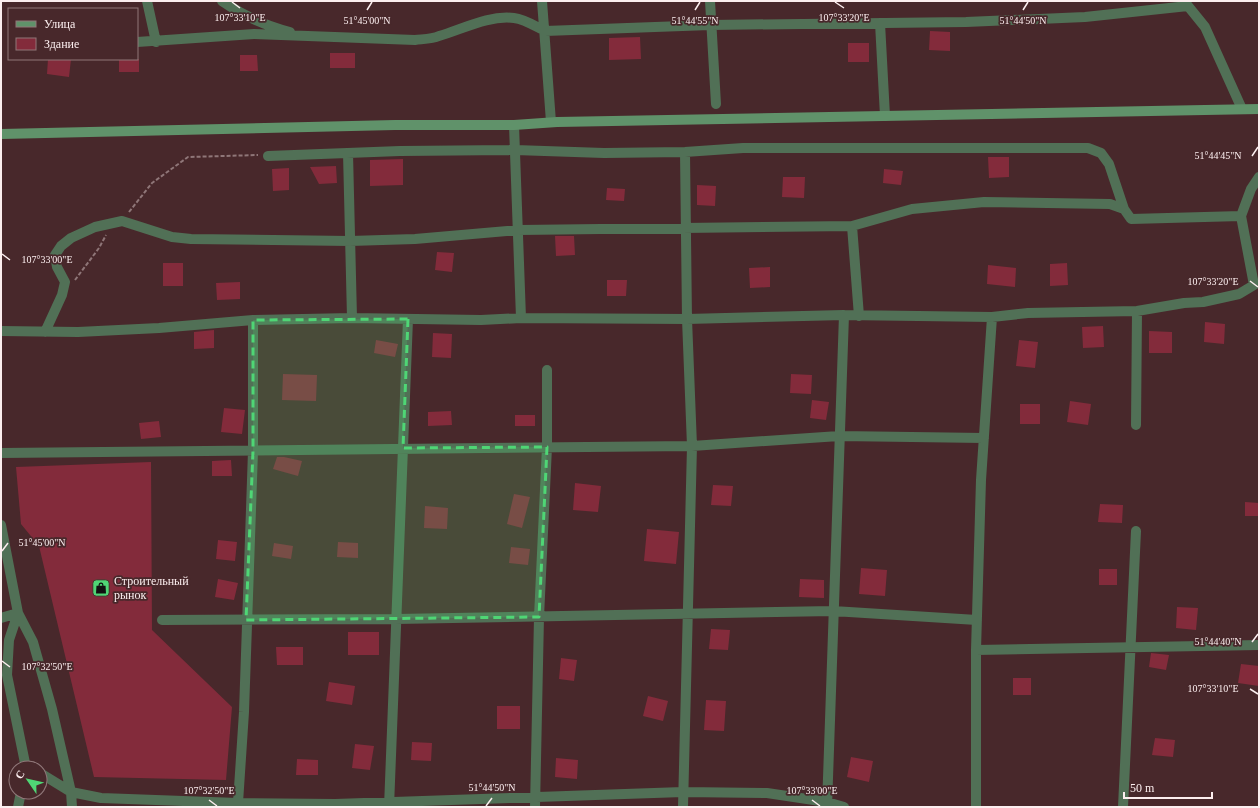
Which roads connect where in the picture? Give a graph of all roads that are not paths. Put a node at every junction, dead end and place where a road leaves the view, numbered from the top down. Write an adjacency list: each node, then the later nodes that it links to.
1 (147, 1): 11 (street)
2 (222, 1): 9 (street)
3 (542, 1): 8 (street)
4 (710, 1): 7 (street)
5 (1186, 4): 6 (street); 13 (street)
6 (880, 23): 7 (street); 15 (street)
7 (710, 25): 8 (street); 12 (street)
8 (545, 31): 9 (street); 16 (street)
9 (310, 37): 11 (street)
10 (138, 42): 11 (street)
11 (156, 42)
12 (716, 104)
13 (1242, 109): 14 (street); 15 (street)
14 (1259, 109)
15 (885, 116): 16 (street)
16 (551, 122): 17 (street)
17 (514, 125): 18 (street); 19 (street)
18 (1, 134)
19 (516, 150): 20 (street); 21 (street); 28 (street)
20 (685, 152): 24 (street); 27 (street)
21 (348, 153): 22 (street); 29 (street)
22 (268, 156)
23 (1259, 177): 25 (street)
24 (1124, 209): 25 (street); 26 (street)
25 (1241, 216): 30 (street)
26 (852, 226): 27 (street); 32 (street)
27 (687, 228): 28 (street); 37 (street)
28 (519, 230): 29 (street); 35 (street)
29 (350, 241): 34 (street); 40 (street)
30 (1137, 311): 33 (street); 42 (street)
31 (844, 315): 32 (street); 37 (street); 43 (street)
32 (859, 316): 33 (street)
33 (992, 317): 44 (street)
34 (352, 318): 36 (street); 38 (street)
35 (522, 318): 36 (street); 37 (street)
36 (408, 319): 47 (street)
37 (687, 319): 45 (street)
38 (253, 320): 40 (street); 48 (street)
39 (1, 331): 40 (street)
40 (45, 332)
41 (547, 370): 46 (street)
42 (1136, 425)
43 (839, 436): 44 (street); 45 (street); 52 (street)
44 (984, 438): 60 (street)
45 (692, 446): 46 (street); 54 (street)
46 (547, 447): 47 (street); 55 (street)
47 (403, 448): 48 (street); 57 (street)
48 (253, 451): 49 (street); 59 (street)
49 (1, 453)
50 (1, 525): 53 (street)
51 (1136, 531): 62 (street)
52 (833, 611): 54 (street); 60 (street); 71 (street)
53 (18, 613): 56 (street); 64 (street); 66 (street)
54 (688, 614): 55 (street); 67 (street)
55 (539, 617): 57 (street); 69 (street)
56 (1, 618)
57 (396, 619): 59 (street); 70 (street)
58 (162, 620): 59 (street)
59 (246, 620): 68 (street)
60 (977, 620): 63 (street)
61 (1259, 645): 62 (street)
62 (1130, 647): 63 (street); 76 (street)
63 (976, 650): 75 (street)
64 (26, 760)
65 (48, 778): 66 (street)
66 (71, 792): 68 (street); 72 (street)
67 (683, 792): 69 (street); 71 (street); 73 (street)
68 (238, 803): 70 (street)
69 (535, 803): 70 (street)
70 (389, 805)
71 (827, 805): 74 (street)
72 (72, 807)
73 (682, 807)
74 (844, 807)
75 (976, 807)
76 (1123, 807)

